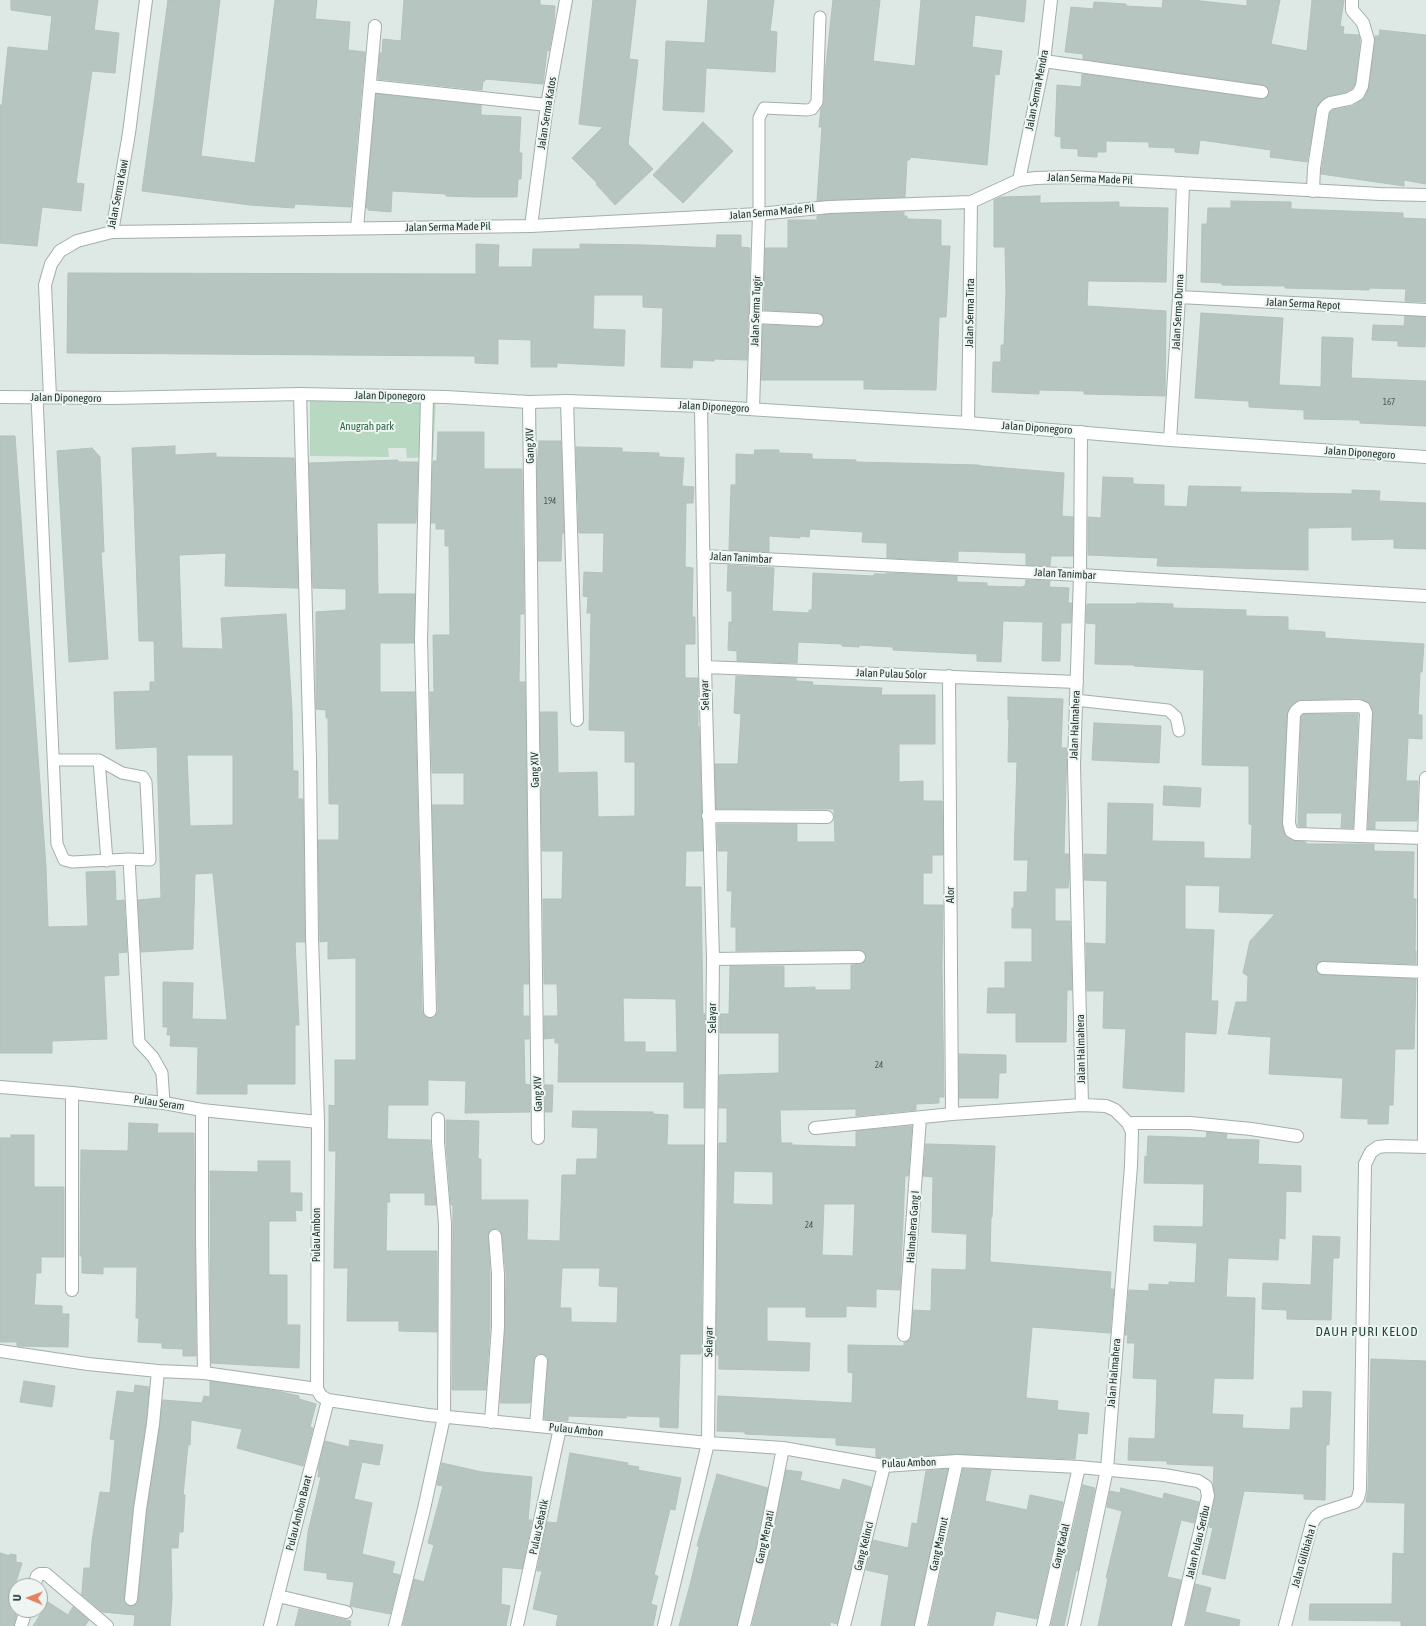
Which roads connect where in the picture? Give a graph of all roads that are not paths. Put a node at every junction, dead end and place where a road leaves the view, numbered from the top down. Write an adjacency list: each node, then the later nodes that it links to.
1 (146, 0): 19 (street, Jalan Serma Kawi)
2 (566, 0): 10 (street, Jalan Serma Katos)
3 (1051, 0): 7 (street, Jalan Serma Mendra)
4 (1352, 0): 13 (street)
5 (820, 17): 16 (lane)
6 (376, 26): 8 (street)
7 (1044, 61): 9 (street); 11 (street, Jalan Serma Mendra)
8 (370, 86): 10 (street); 18 (street)
9 (1262, 92)
10 (547, 105): 17 (street, Jalan Serma Katos)
11 (1019, 180): 12 (street, Jalan Serma Made Pil); 15 (street, Jalan Serma Made Pil)
12 (1183, 183): 13 (street, Jalan Serma Made Pil); 20 (street, Jalan Serma Durna)
13 (1313, 191): 14 (street, Jalan Serma Made Pil)
14 (1426, 195)
15 (971, 202): 16 (street, Jalan Serma Made Pil); 33 (street, Jalan Serma Tirta)
16 (759, 214): 17 (street, Jalan Serma Made Pil); 22 (street, Jalan Serma Tugir)
17 (531, 226): 18 (street, Jalan Serma Made Pil)
18 (357, 228): 19 (street, Jalan Serma Made Pil)
19 (112, 232): 27 (street, Jalan Serma Kawi)
20 (1179, 297): 21 (street, Jalan Serma Repot); 35 (street, Jalan Serma Durna)
21 (1426, 310)
22 (756, 317): 23 (street); 32 (street, Jalan Serma Tugir)
23 (817, 320)
24 (300, 394): 27 (street, Jalan Diponegoro); 28 (street, Jalan Diponegoro); 68 (street, Pulau Ambon)
25 (0, 397): 26 (street, Jalan Diponegoro)
26 (37, 397): 27 (street, Jalan Diponegoro); 46 (lane)
27 (50, 397)
28 (427, 397): 30 (street, Jalan Diponegoro); 59 (street)
29 (567, 401): 30 (street, Jalan Diponegoro); 31 (street, Jalan Diponegoro); 44 (street)
30 (529, 402): 72 (street, Gang XIV)
31 (701, 406): 32 (street, Jalan Diponegoro); 37 (street, Selayar)
32 (753, 409): 33 (street, Jalan Diponegoro)
33 (968, 423): 34 (street, Jalan Diponegoro)
34 (1081, 432): 35 (street, Jalan Diponegoro); 38 (street, Jalan Halmahera)
35 (1170, 440): 36 (street, Jalan Diponegoro)
36 (1426, 457)
37 (703, 556): 38 (street, Jalan Tanimbar); 40 (street, Selayar)
38 (1080, 575): 39 (street, Jalan Tanimbar); 42 (street, Jalan Halmahera)
39 (1426, 596)
40 (705, 667): 41 (street, Jalan Pulau Solor); 49 (street, Selayar)
41 (949, 676): 42 (street, Jalan Pulau Solor); 65 (street, Alor)
42 (1077, 682): 43 (street, Jalan Halmahera)
43 (1075, 700): 45 (lane); 63 (street, Jalan Halmahera)
44 (577, 720)
45 (1179, 731)
46 (54, 760): 47 (lane); 54 (lane)
47 (99, 760): 53 (lane); 54 (lane)
48 (1426, 778): 52 (street)
49 (708, 816): 50 (street); 56 (street, Selayar)
50 (827, 817)
51 (1360, 836): 51 (street); 52 (street)
52 (1424, 838): 58 (street)
53 (129, 859): 54 (lane); 62 (lane)
54 (107, 861)
55 (859, 957): 56 (street)
56 (713, 959): 87 (street, Selayar)
57 (1323, 968): 58 (street)
58 (1424, 972): 73 (street)
59 (430, 1011)
60 (0, 1087): 61 (street, Pulau Seram)
61 (72, 1093): 62 (street, Pulau Seram); 75 (street)
62 (164, 1103): 64 (street, Pulau Seram)
63 (1082, 1105): 65 (street); 69 (street)
64 (202, 1110): 68 (street, Pulau Seram); 80 (street)
65 (952, 1114): 66 (street)
66 (920, 1118): 70 (street); 76 (street, Halmahera Gang I)
67 (438, 1119): 83 (street)
68 (318, 1122): 81 (street, Pulau Ambon)
69 (1128, 1123): 71 (street); 92 (street, Jalan Halmahera)
70 (815, 1128)
71 (1297, 1136)
72 (538, 1138)
73 (1425, 1147): 108 (street, Jalan Gilibiaha I)
74 (495, 1236): 84 (street)
75 (72, 1290)
76 (904, 1335)
77 (0, 1351): 79 (street)
78 (540, 1361): 85 (street)
79 (158, 1371): 80 (street); 95 (street)
80 (204, 1373): 81 (street)
81 (317, 1388): 82 (street)
82 (328, 1400): 83 (street, Pulau Ambon); 94 (street, Pulau Ambon Barat)
83 (444, 1417): 84 (street, Pulau Ambon); 99 (street)
84 (492, 1422): 85 (street, Pulau Ambon)
85 (536, 1426): 86 (street, Pulau Ambon)
86 (560, 1428): 87 (street, Pulau Ambon); 100 (street, Pulau Sebatik)
87 (708, 1443): 88 (street, Pulau Ambon); 101 (street, Selayar)
88 (783, 1448): 90 (street, Pulau Ambon); 102 (street, Gang Merpati)
89 (957, 1462): 90 (street, Pulau Ambon); 91 (street, Pulau Ambon); 104 (street, Gang Marmut)
90 (884, 1466): 103 (street, Gang Kelinci)
91 (1079, 1467): 92 (street, Pulau Ambon); 105 (street, Gang Kadal)
92 (1107, 1469): 106 (street, Jalan Halmahera); 107 (street, Jalan Pulau Seribu)
93 (36, 1578): 97 (street)
94 (278, 1596): 96 (street); 98 (street, Pulau Ambon Barat)
95 (131, 1599)
96 (346, 1612)
97 (107, 1626)
98 (270, 1626)
99 (395, 1626)
100 (517, 1626)
101 (664, 1626)
102 (744, 1626)
103 (844, 1626)
104 (920, 1626)
105 (1043, 1626)
106 (1074, 1626)
107 (1178, 1626)
108 (1285, 1626)

